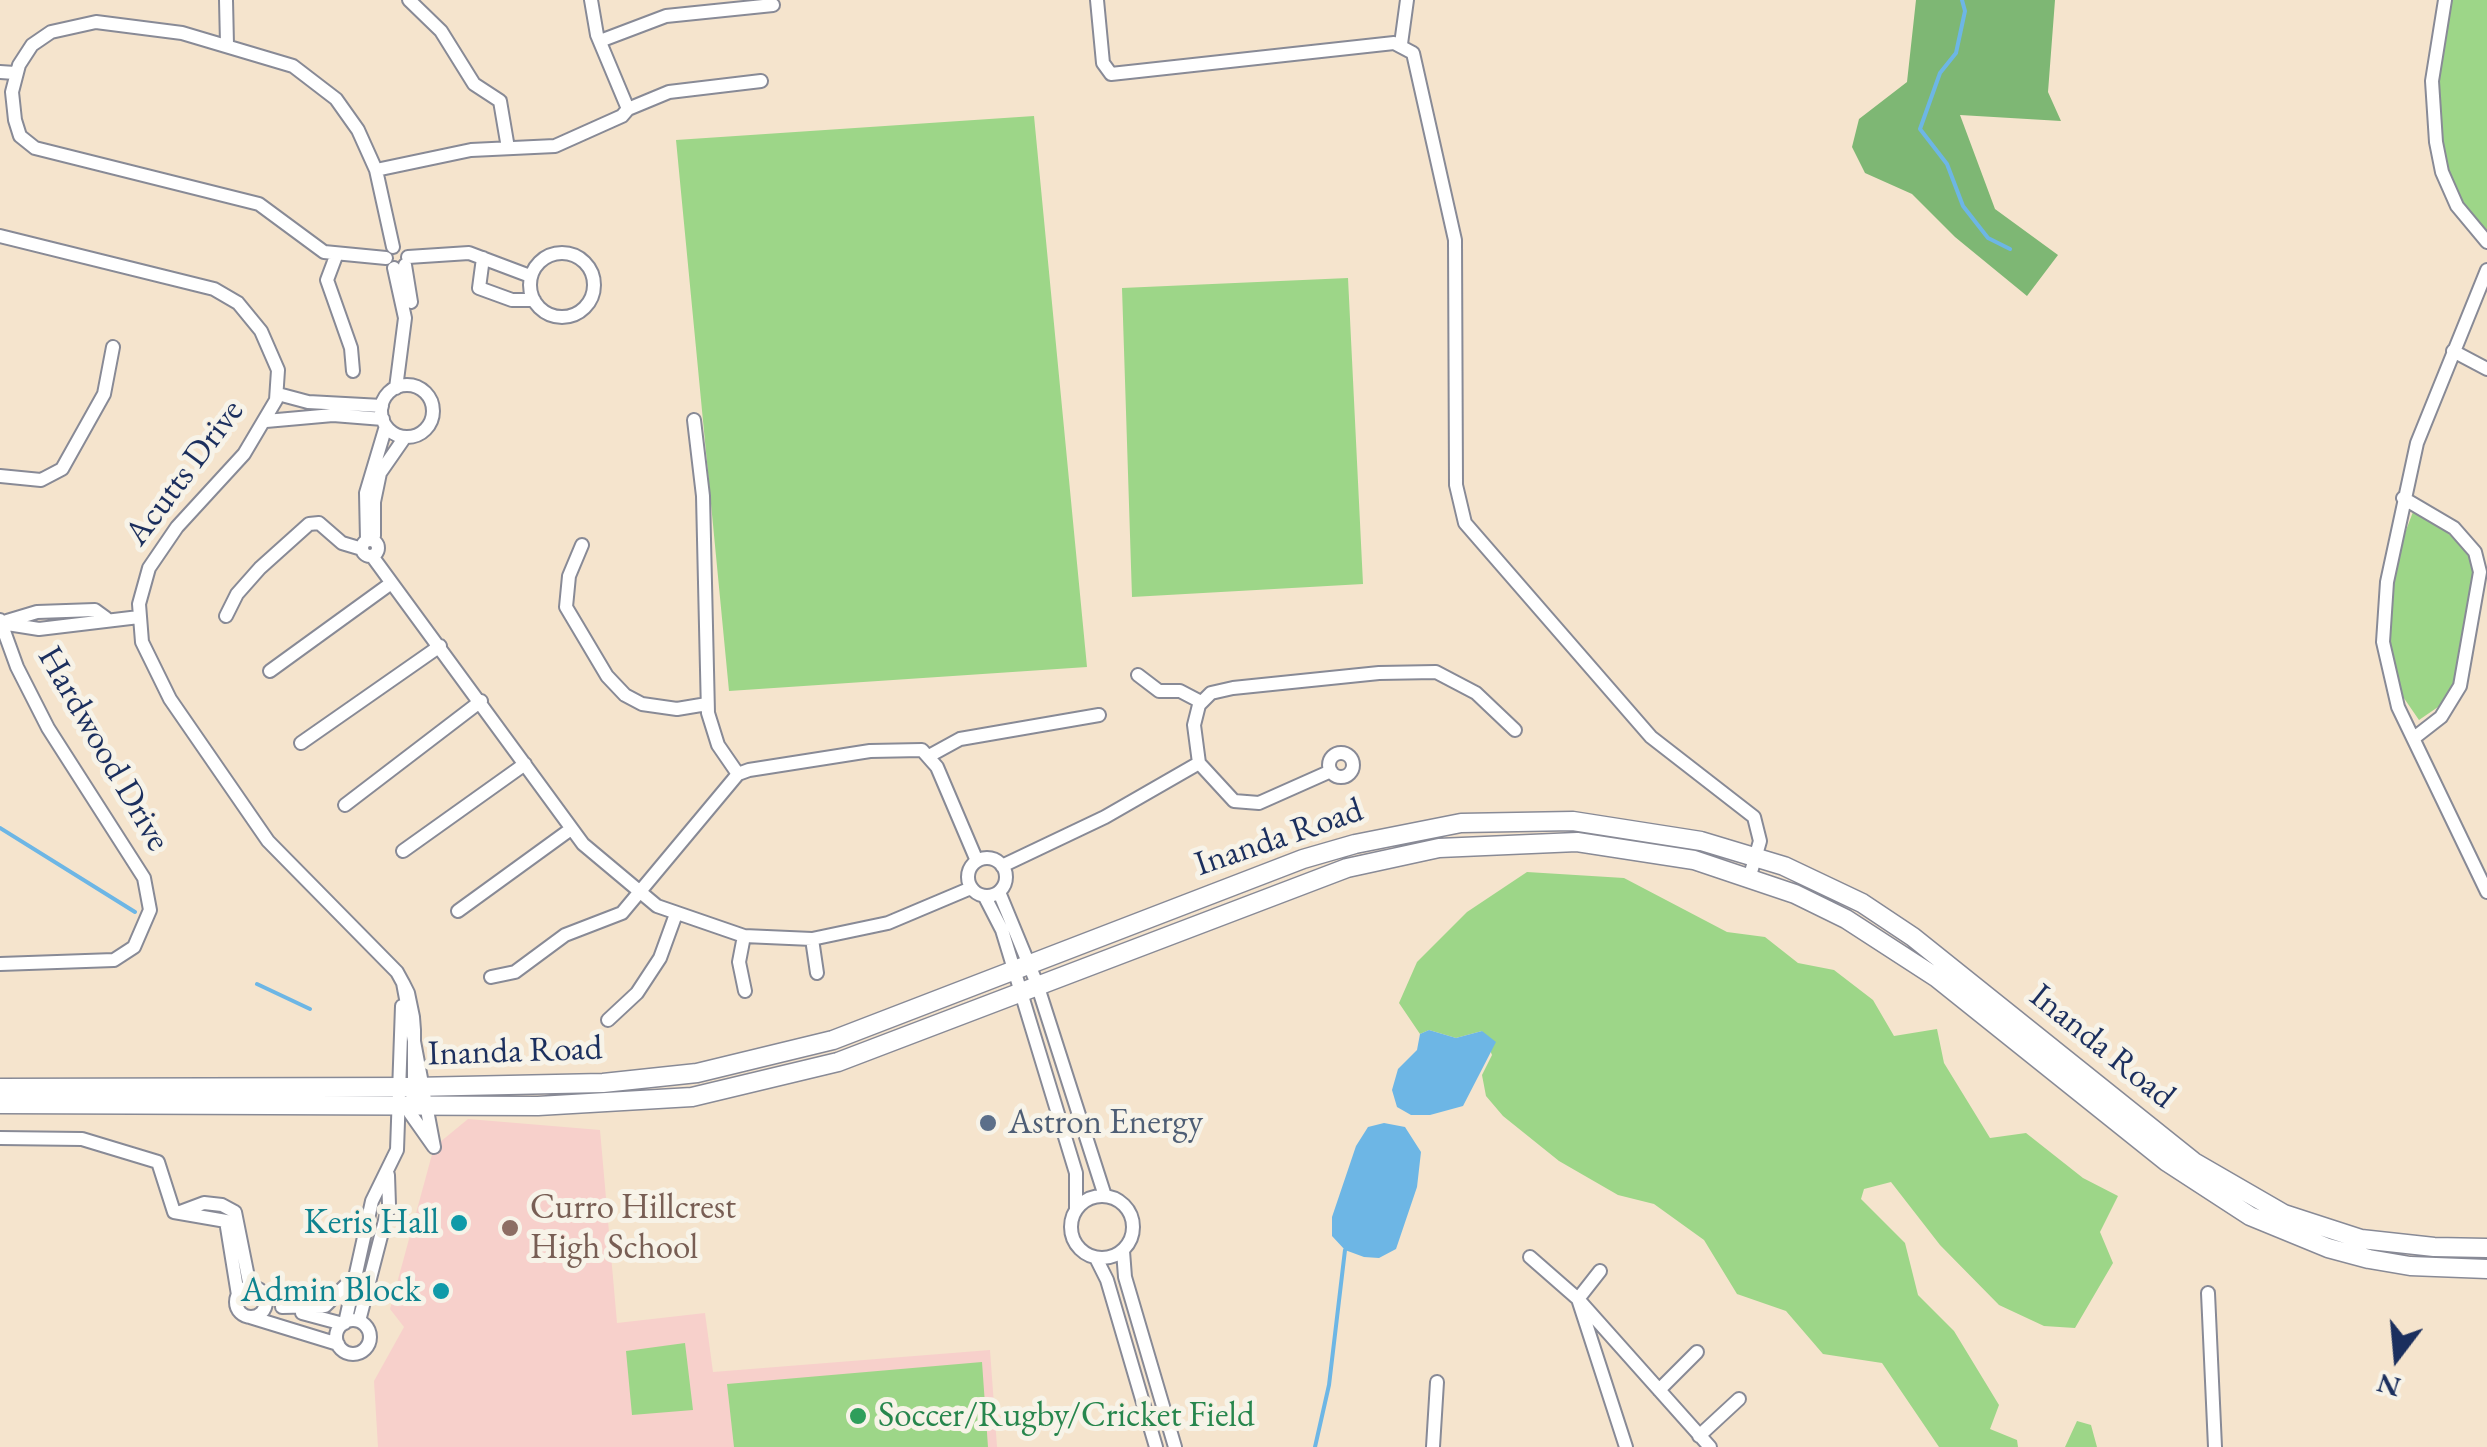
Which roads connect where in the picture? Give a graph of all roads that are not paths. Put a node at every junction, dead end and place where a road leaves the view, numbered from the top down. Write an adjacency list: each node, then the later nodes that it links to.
1 (226, 0): 9 (street)
2 (409, 0): 16 (street)
3 (591, 0): 8 (street)
4 (1097, 0): 10 (street)
5 (1407, 0): 10 (street)
6 (2446, 0): 19 (street)
7 (772, 4): 8 (street)
8 (600, 41): 15 (street)
9 (228, 44): 12 (street); 17 (street)
10 (1401, 44): 63 (street)
11 (0, 72): 12 (street)
12 (15, 74): 14 (street)
13 (761, 81): 15 (street)
14 (6, 109): 20 (street)
15 (628, 110): 16 (street)
16 (508, 148): 17 (street)
17 (376, 170): 22 (street)
18 (0, 236): 32 (street, Acutts Drive)
19 (2487, 242)
20 (336, 256): 22 (street); 29 (street)
21 (483, 258): 22 (street); 24 (street); 25 (street)
22 (397, 259): 30 (street); 31 (street)
23 (2487, 270): 27 (street)
24 (530, 276): 25 (street); 25 (street)
25 (534, 300)
26 (113, 348): 37 (street)
27 (2453, 351): 28 (street); 38 (street)
28 (2487, 369)
29 (353, 371)
30 (412, 385): 31 (street); 36 (street)
31 (396, 388): 33 (street)
32 (278, 394): 33 (street); 35 (street, Acutts Drive)
33 (383, 417): 35 (street); 36 (street); 40 (street)
34 (694, 420): 50 (street)
35 (266, 421): 43 (street, Acutts Drive)
36 (405, 437): 40 (street)
37 (0, 476)
38 (2403, 498): 53 (street); 53 (street)
39 (582, 545): 50 (street)
40 (368, 546): 41 (street); 42 (street)
41 (390, 584): 45 (street); 46 (street)
42 (226, 616)
43 (139, 618): 44 (street); 79 (street, Acutts Drive)
44 (0, 621): 75 (street, Hardwood Drive)
45 (440, 646): 48 (street); 54 (street)
46 (270, 671)
47 (1138, 675): 49 (street)
48 (481, 701): 56 (street); 60 (street)
49 (1201, 702): 52 (street); 57 (street)
50 (707, 704): 59 (street)
51 (1099, 715): 55 (street)
52 (1515, 730)
53 (2414, 738): 68 (street)
54 (301, 743)
55 (929, 756): 59 (street); 64 (street)
56 (525, 764): 61 (street); 62 (street)
57 (1199, 764): 58 (street); 65 (street)
58 (1330, 771)
59 (738, 774): 70 (street)
60 (345, 805)
61 (570, 830): 70 (street); 71 (street)
62 (402, 850)
63 (1756, 857): 66 (street); 76 (main road, Inanda Road); 90 (main road, Inanda Road)
64 (978, 861): 65 (street); 67 (street)
65 (1002, 866): 69 (street)
66 (1749, 878): 80 (main road, Inanda Road); 94 (main road, Inanda Road)
67 (971, 888): 69 (street); 74 (street)
68 (2487, 892)
69 (992, 894): 76 (street)
70 (640, 895): 72 (street); 78 (street)
71 (458, 911)
72 (676, 914): 73 (street); 82 (street)
73 (744, 936): 74 (street); 81 (street)
74 (812, 938): 77 (street)
75 (0, 964)
76 (1021, 967): 80 (street); 84 (main road, Inanda Road)
77 (817, 973)
78 (491, 977)
79 (403, 984): 84 (street, Acutts Drive); 84 (street); 87 (street)
80 (1029, 988): 84 (main road, Inanda Road); 88 (street); 89 (street)
81 (745, 991)
82 (608, 1020)
83 (0, 1088): 84 (main road, Inanda Road)
84 (413, 1097): 85 (main road, Inanda Road)
85 (0, 1104)
86 (0, 1138): 97 (street)
87 (388, 1175): 96 (street); 103 (street)
88 (1106, 1196): 89 (street); 91 (street)
89 (1076, 1208): 93 (street)
90 (2487, 1248)
91 (1123, 1250): 93 (street); 108 (street)
92 (1530, 1257): 99 (street)
93 (1096, 1258): 109 (street)
94 (2487, 1269)
95 (1600, 1271): 99 (street)
96 (352, 1277): 101 (street); 103 (street)
97 (244, 1291): 100 (street); 102 (street)
98 (2208, 1293): 119 (street)
99 (1578, 1300): 104 (street); 106 (street)
100 (266, 1304): 101 (street); 102 (street)
101 (282, 1308): 103 (street)
102 (250, 1318): 105 (street)
103 (349, 1322): 105 (street); 105 (street)
104 (1614, 1337): 106 (street); 111 (street)
105 (338, 1344)
106 (1593, 1349): 117 (street)
107 (1697, 1352): 111 (street)
108 (1153, 1372): 109 (street); 114 (street)
109 (1134, 1377): 115 (street)
110 (1437, 1382): 116 (street)
111 (1659, 1390): 113 (street)
112 (1739, 1399): 113 (street)
113 (1699, 1436): 118 (street)
114 (1172, 1446)
115 (1156, 1447)
116 (1433, 1447)
117 (1626, 1447)
118 (1710, 1447)
119 (2215, 1447)

